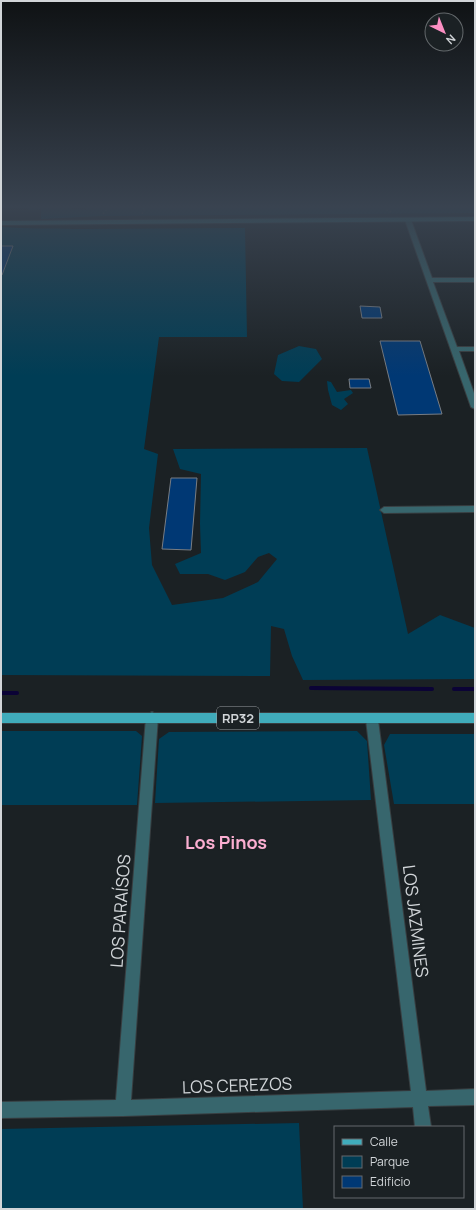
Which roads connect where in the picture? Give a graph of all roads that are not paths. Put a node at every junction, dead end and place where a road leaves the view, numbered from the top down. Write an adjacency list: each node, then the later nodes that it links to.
1 (423, 263): 2 (street)
2 (429, 280): 3 (street); 4 (street)
3 (475, 280)
4 (453, 349): 5 (street); 6 (street)
5 (475, 349)
6 (475, 407)
7 (475, 509): 8 (street)
8 (384, 510)
9 (152, 717): 10 (main road, RP32); 12 (main road, RP32); 15 (street, LOS PARAÍSOS)
10 (1, 718)
11 (475, 718): 12 (main road, RP32)
12 (372, 720): 14 (street, LOS JAZMINES)
13 (475, 1097): 14 (street, LOS CEREZOS)
14 (420, 1098): 15 (street, LOS CEREZOS); 17 (street, LOS JAZMINES)
15 (123, 1108): 16 (street, LOS CEREZOS)
16 (1, 1110)
17 (423, 1126)

